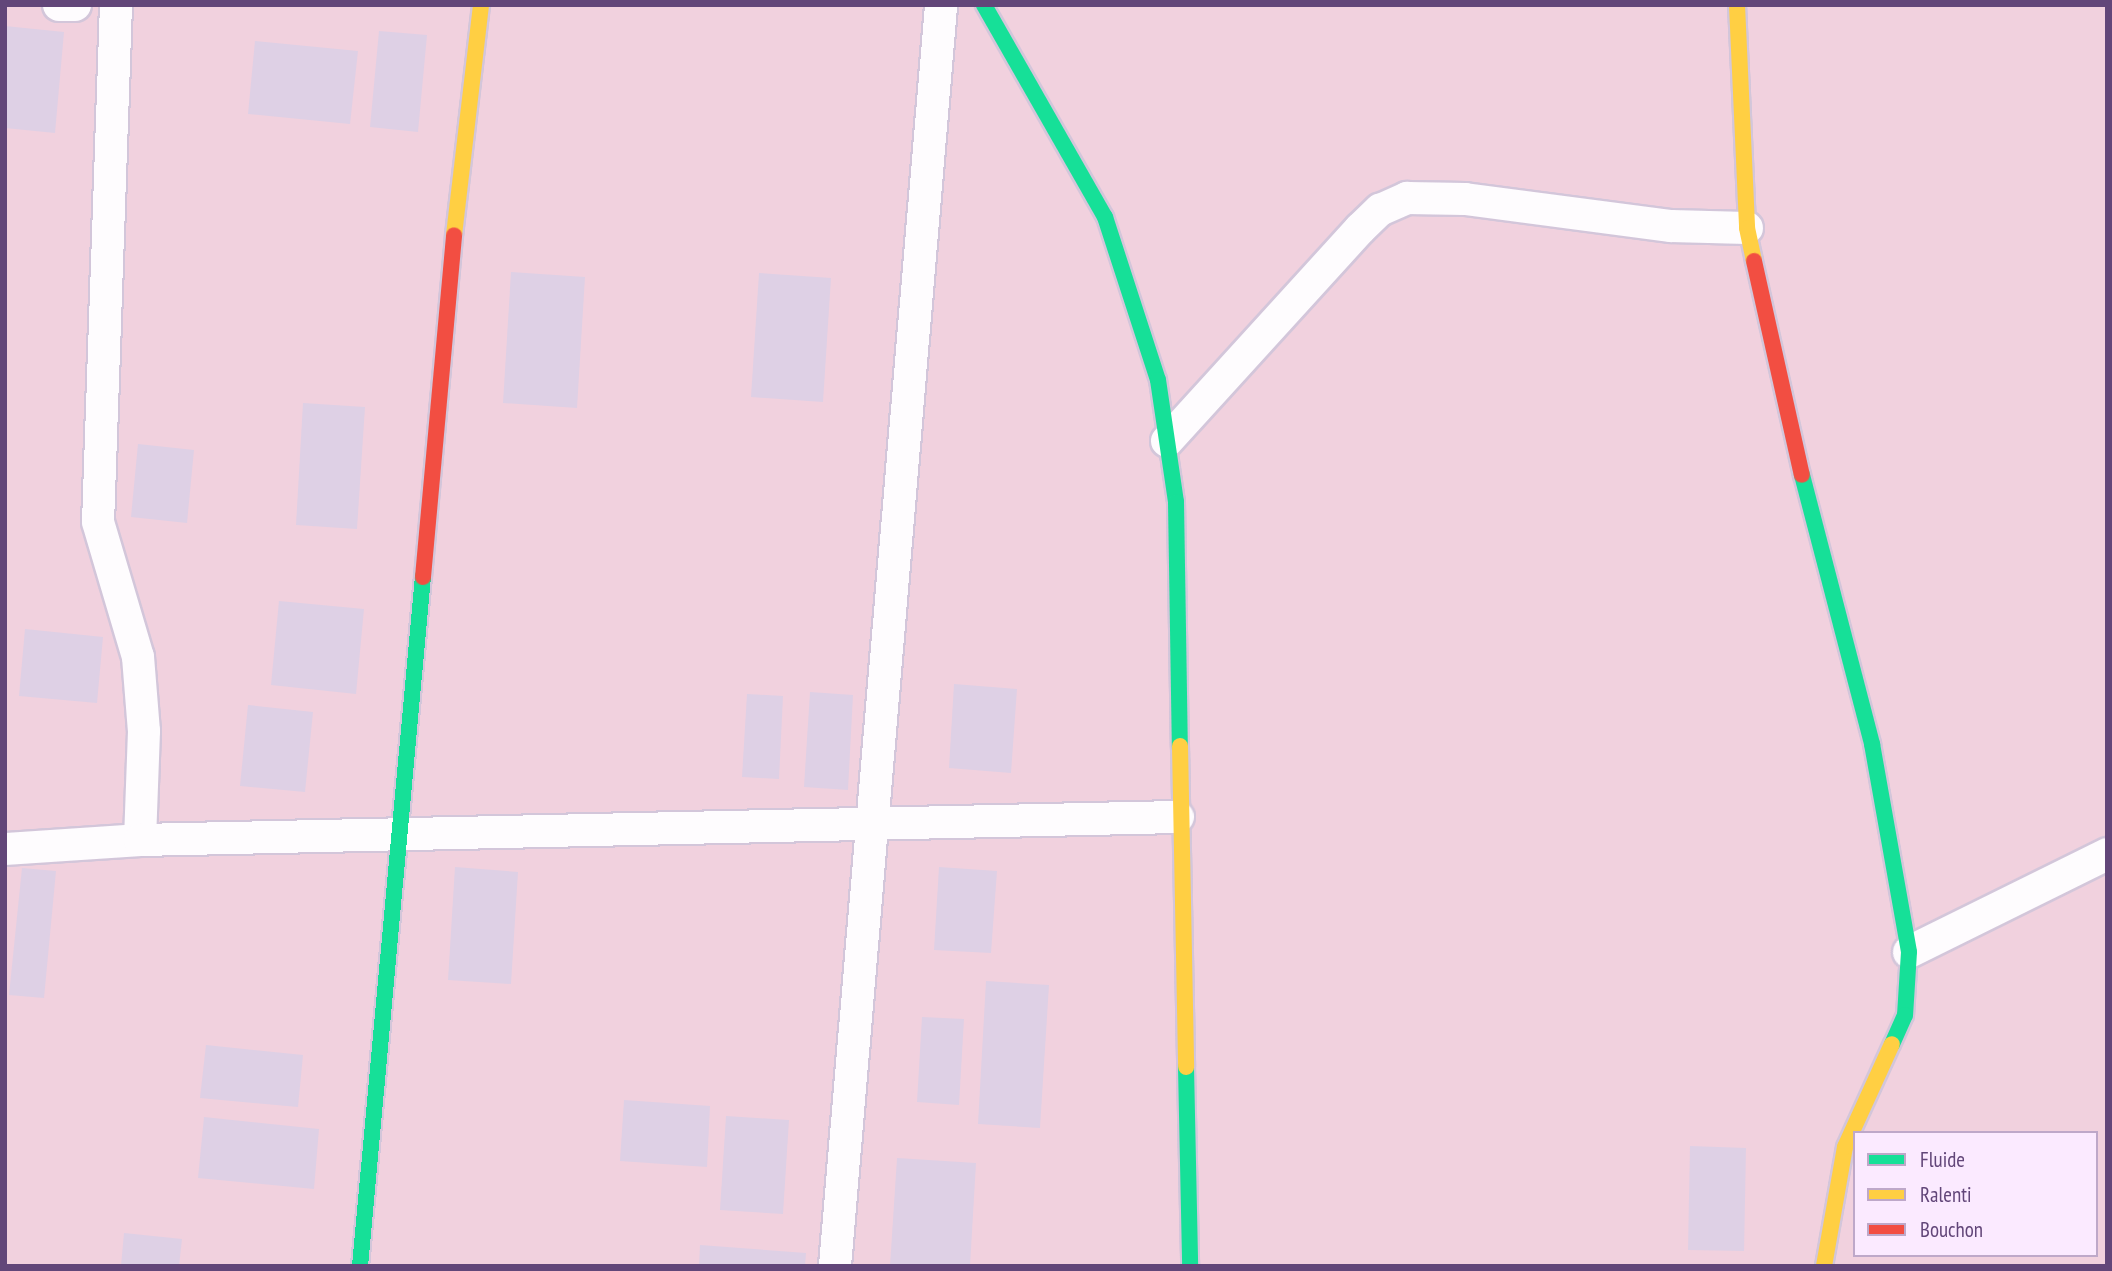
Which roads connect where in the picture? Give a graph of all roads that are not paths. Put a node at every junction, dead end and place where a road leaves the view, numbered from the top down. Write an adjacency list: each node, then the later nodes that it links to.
1 (58, 5): 2 (street)
2 (75, 5)
3 (116, 5): 13 (street)
4 (481, 5): 12 (street)
5 (941, 5): 11 (street)
6 (984, 5): 9 (street)
7 (1737, 5): 8 (street)
8 (1747, 228): 9 (street); 16 (street)
9 (1167, 441): 10 (street)
10 (1178, 817): 11 (street); 19 (street)
11 (873, 827): 12 (street); 18 (street)
12 (402, 834): 13 (street); 17 (street)
13 (140, 840): 14 (street)
14 (5, 849)
15 (2107, 854): 16 (street)
16 (1909, 952): 20 (street)
17 (360, 1266)
18 (835, 1266)
19 (1190, 1266)
20 (1824, 1266)

